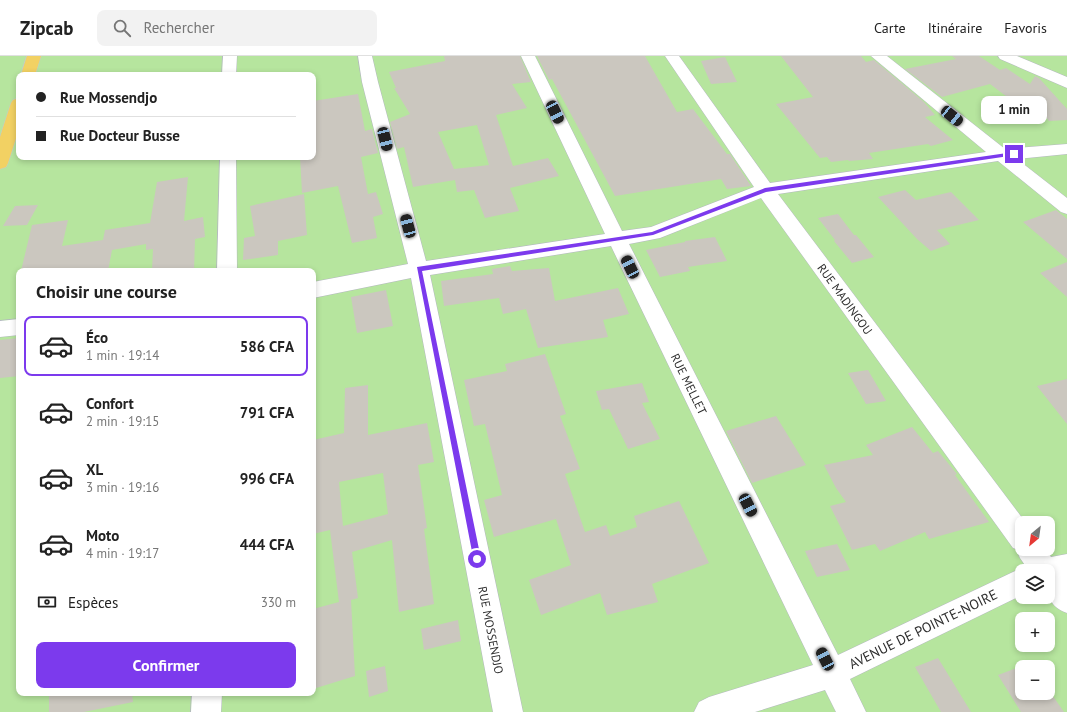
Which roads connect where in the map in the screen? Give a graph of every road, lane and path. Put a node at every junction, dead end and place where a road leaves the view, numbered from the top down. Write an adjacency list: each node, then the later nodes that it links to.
1 (34, 56): 8 (main road)
2 (230, 56): 9 (street)
3 (365, 56): 20 (street, RUE MOSSENDJO)
4 (528, 56): 18 (street, RUE MELLET)
5 (672, 56): 16 (street, RUE MADINGOU)
6 (878, 56): 13 (street)
7 (1005, 56): 10 (street)
8 (29, 72)
9 (229, 72)
10 (1067, 83)
11 (16, 112): 15 (main road)
12 (1067, 148): 13 (street)
13 (1001, 155): 16 (street); 17 (street)
14 (228, 160): 19 (street)
15 (0, 163)
16 (765, 190): 18 (street); 24 (street, RUE MADINGOU)
17 (1067, 208)
18 (616, 239): 20 (street); 28 (street, RUE MELLET)
19 (227, 268)
20 (419, 269): 21 (street); 31 (street, RUE MOSSENDJO)
21 (316, 289)
22 (16, 327): 23 (street)
23 (0, 329)
24 (1015, 529)
25 (1055, 585): 27 (street)
26 (1015, 586): 28 (street, AVENUE DE POINTE-NOIRE)
27 (1067, 600)
28 (832, 673): 32 (street, AVENUE DE POINTE-NOIRE); 33 (street, RUE MELLET)
29 (207, 696): 30 (street)
30 (206, 712)
31 (508, 712)
32 (709, 712)
33 (851, 712)

